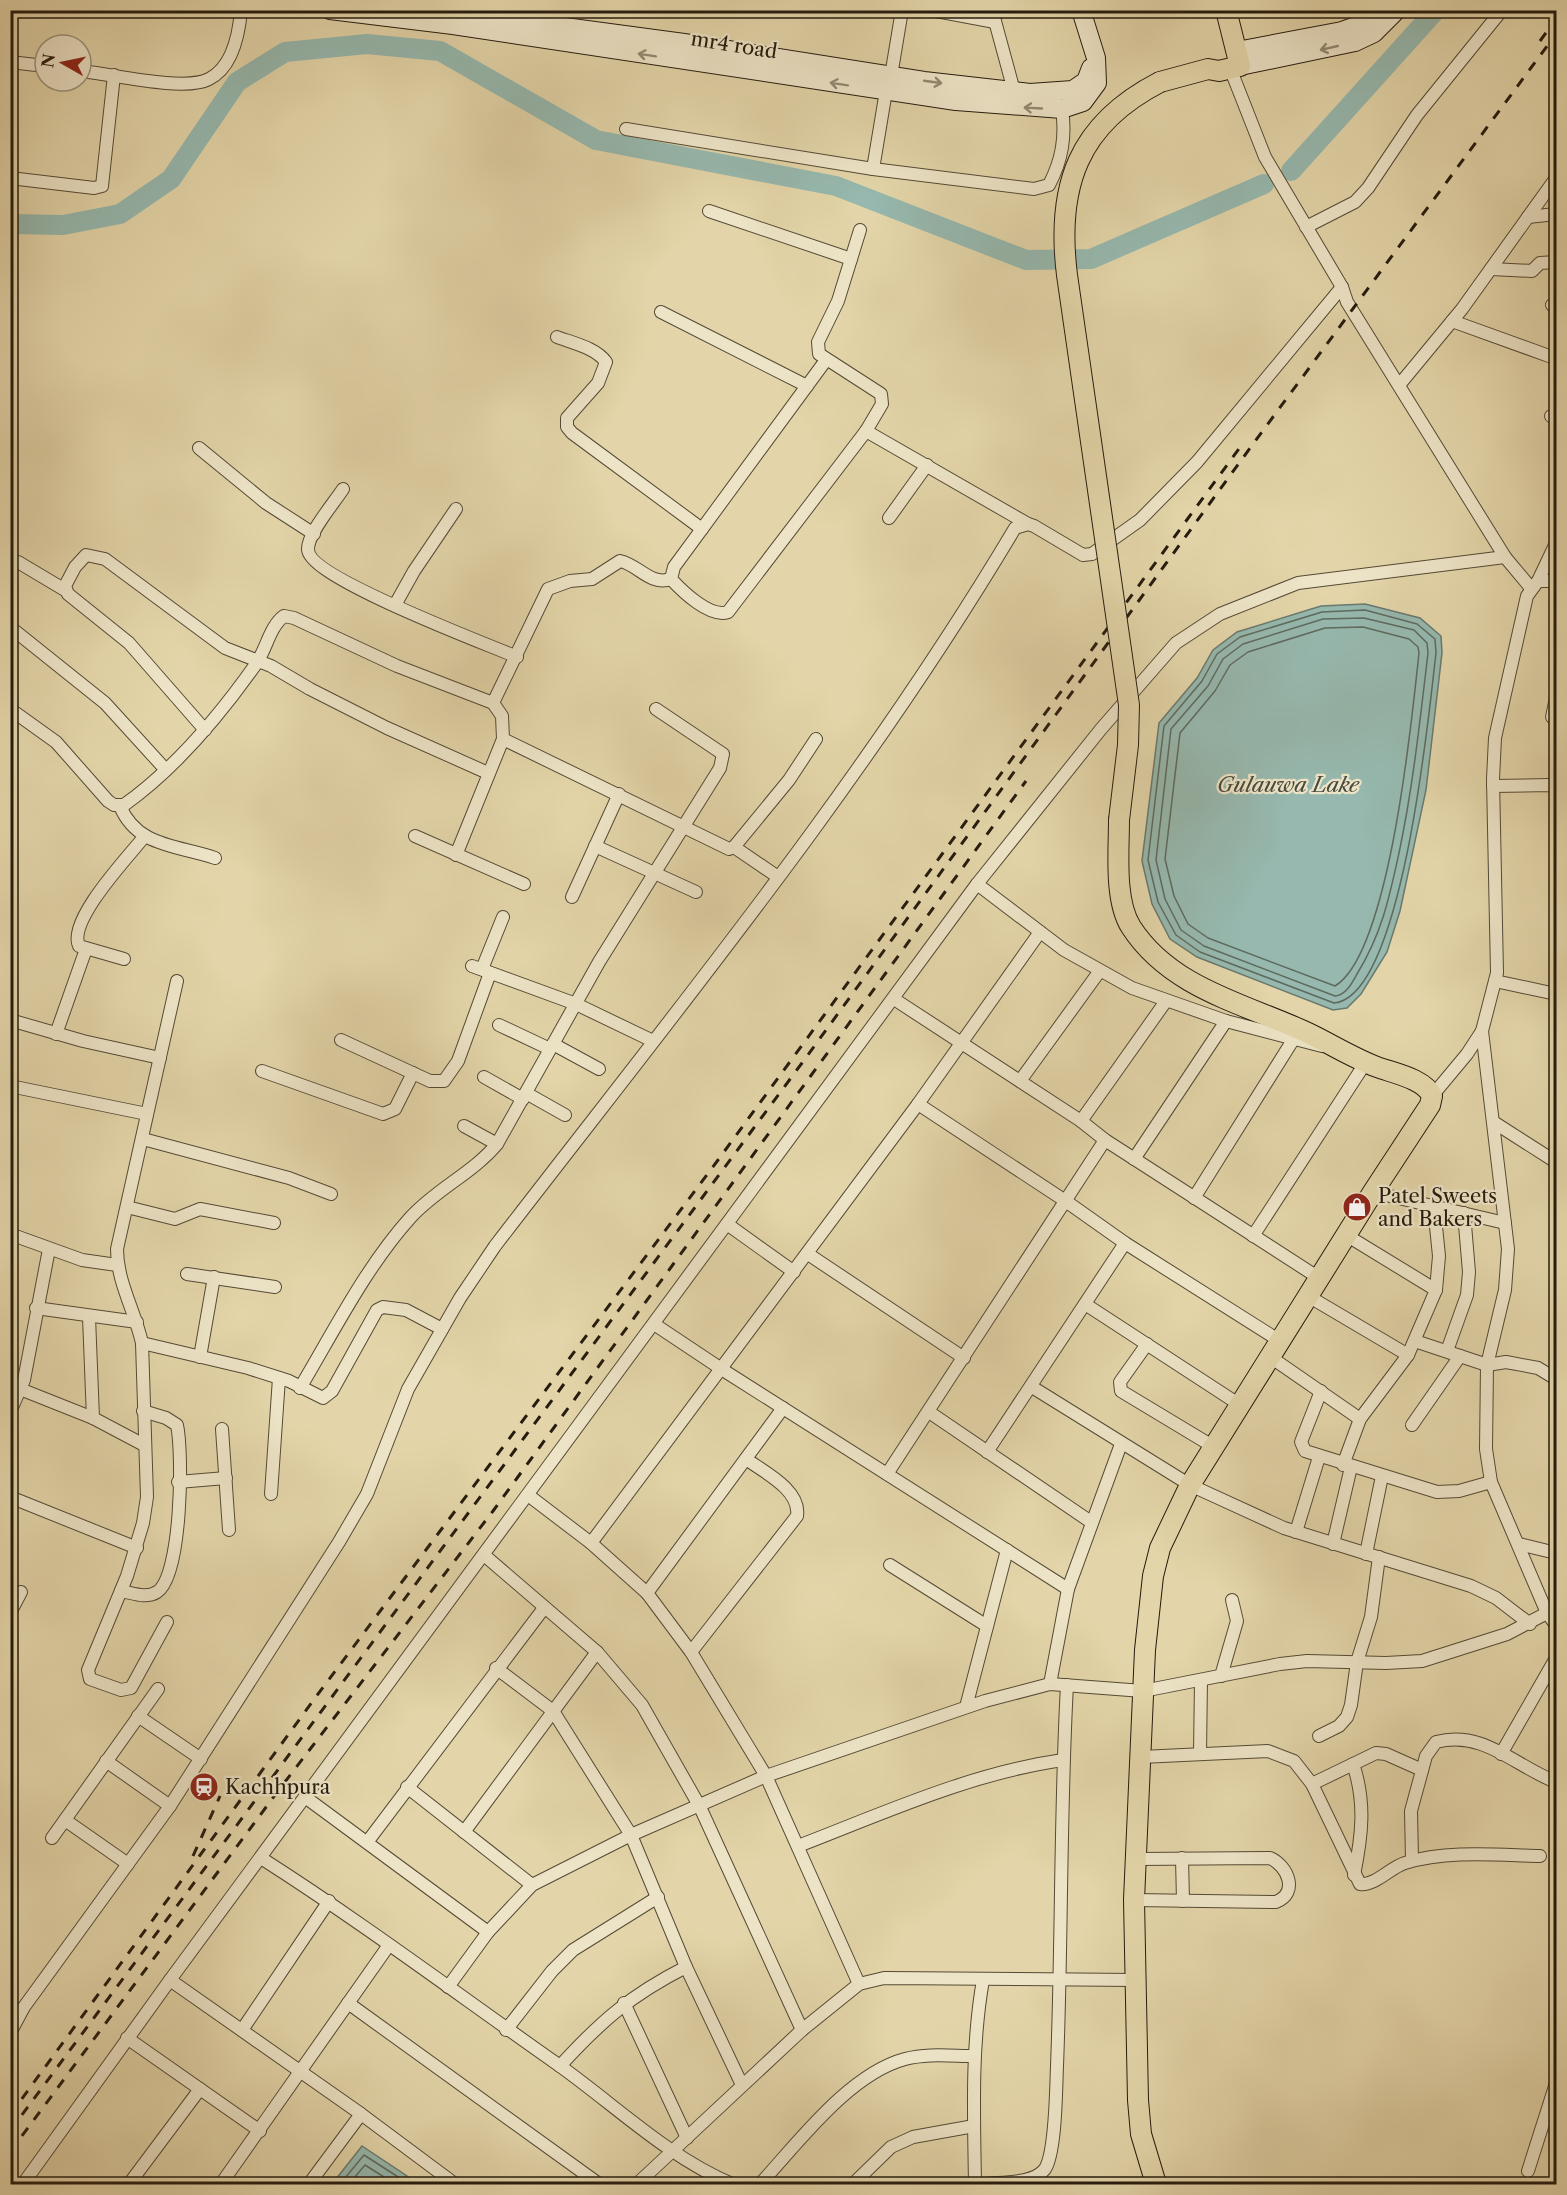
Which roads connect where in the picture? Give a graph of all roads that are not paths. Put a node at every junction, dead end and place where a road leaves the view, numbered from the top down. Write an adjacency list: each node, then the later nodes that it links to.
1 (241, 10): 19 (street)
2 (330, 10): 13 (street, mr4 road)
3 (438, 10): 13 (street, mr4 road)
4 (902, 10): 20 (street)
5 (930, 10): 12 (street)
6 (1081, 10): 14 (street, mr4 road)
7 (1215, 10): 15 (main road)
8 (1226, 10): 15 (main road)
9 (1375, 10): 15 (street)
10 (1397, 10): 15 (street, one-way to 15)
11 (1502, 10): 30 (street)
12 (994, 16): 21 (street)
13 (458, 17): 20 (street, mr4 road)
14 (1096, 58): 21 (street, mr4 road); 22 (street, mr4 road)
15 (1233, 60): 30 (street); 112 (main road, bridge)
16 (10, 62): 17 (street)
17 (33, 65)
18 (93, 72): 19 (street)
19 (114, 75): 26 (street)
20 (889, 83): 21 (street, mr4 road, one-way to 21); 22 (street, mr4 road, one-way to 20); 24 (street)
21 (1014, 91)
22 (1062, 109): 24 (street)
23 (626, 129): 24 (street)
24 (873, 169)
25 (1557, 177): 29 (street)
26 (10, 178)
27 (709, 211): 32 (street)
28 (1557, 214): 29 (street)
29 (1528, 217): 34 (street)
30 (1306, 227): 35 (street)
31 (860, 230): 32 (street)
32 (851, 259): 40 (street)
33 (1557, 262): 34 (street)
34 (1491, 269): 37 (street)
35 (1342, 287): 41 (street); 49 (street)
36 (661, 312): 42 (street)
37 (1452, 321): 39 (street); 41 (street)
38 (557, 337): 50 (street)
39 (1549, 356)
40 (826, 360): 42 (street); 43 (street)
41 (1400, 384): 53 (street)
42 (807, 386): 50 (street)
43 (866, 430): 45 (street); 55 (street)
44 (199, 448): 51 (street)
45 (927, 465): 48 (street); 49 (street)
46 (343, 489): 51 (street)
47 (456, 509): 59 (street)
48 (889, 518)
49 (1028, 524): 85 (street)
50 (702, 530): 55 (street)
51 (314, 534): 59 (street)
52 (1557, 543): 57 (street)
53 (1505, 557): 57 (street); 87 (street)
54 (10, 562): 58 (street)
55 (670, 579): 61 (street)
56 (1557, 580): 57 (street)
57 (1534, 584): 73 (street)
58 (65, 590): 62 (street); 68 (street)
59 (395, 605): 61 (street)
60 (10, 627): 71 (street)
61 (517, 657): 64 (street)
62 (258, 661): 64 (street); 68 (street); 72 (street)
63 (1557, 698): 67 (street)
64 (493, 703): 69 (street)
65 (10, 709): 76 (street)
66 (656, 709): 77 (street)
67 (1552, 717)
68 (205, 729): 71 (street)
69 (503, 739): 72 (street); 75 (street)
70 (816, 739): 81 (street)
71 (165, 769): 76 (street)
72 (488, 773): 82 (street)
73 (1493, 786): 74 (street); 97 (street)
74 (1557, 788)
75 (619, 794): 77 (street); 80 (street)
76 (120, 806): 79 (street)
77 (685, 825): 81 (street); 84 (street)
78 (415, 836): 82 (street)
79 (144, 837): 83 (street); 92 (street)
80 (595, 846): 84 (street); 89 (street)
81 (735, 847): 85 (street)
82 (456, 855): 86 (street)
83 (215, 858)
84 (654, 873): 88 (street); 101 (street)
85 (778, 877): 109 (street)
86 (524, 884)
87 (977, 884): 91 (street); 99 (street)
88 (696, 892)
89 (572, 897)
90 (503, 917): 94 (street)
91 (1040, 932): 95 (street); 110 (street)
92 (86, 949): 93 (street); 106 (street)
93 (124, 959)
94 (481, 969): 101 (street); 117 (street)
95 (1099, 972): 100 (street); 119 (street)
96 (177, 981): 113 (street)
97 (1495, 981): 98 (street); 105 (street)
98 (1557, 994)
99 (894, 999): 110 (street); 143 (street)
100 (1166, 1001): 103 (street); 126 (street)
101 (576, 1004): 109 (street); 111 (street)
102 (10, 1020): 106 (street)
103 (1226, 1021): 108 (street); 132 (street)
104 (499, 1025): 111 (street)
105 (1482, 1031): 122 (street); 127 (street)
106 (56, 1034): 113 (street)
107 (341, 1040): 117 (street)
108 (1293, 1040): 112 (street); 136 (street)
109 (652, 1041): 163 (street)
110 (963, 1043): 119 (street); 123 (street)
111 (552, 1046): 115 (street); 121 (street)
112 (1341, 1049): 114 (main road)
113 (160, 1058): 124 (street)
114 (1365, 1062): 122 (main road); 146 (street)
115 (599, 1069)
116 (262, 1071): 117 (street)
117 (413, 1073)
118 (484, 1077): 121 (street)
119 (1020, 1081): 126 (street)
120 (10, 1086): 124 (street)
121 (525, 1096): 125 (street); 131 (street)
122 (1432, 1096): 134 (main road)
123 (918, 1104): 137 (street); 149 (street)
124 (147, 1114): 129 (street)
125 (565, 1115)
126 (1081, 1121): 130 (street)
127 (1495, 1123): 133 (street); 142 (street)
128 (464, 1126): 131 (street)
129 (143, 1139): 135 (street); 138 (street)
130 (1105, 1140): 132 (street); 137 (street)
131 (497, 1144): 179 (street)
132 (1134, 1159): 136 (street)
133 (1557, 1162)
134 (1373, 1192): 139 (street); 145 (main road)
135 (332, 1194)
136 (1194, 1198): 146 (street)
137 (1067, 1202): 147 (street); 172 (street)
138 (127, 1207): 141 (street); 150 (street)
139 (1434, 1207): 140 (street); 156 (street)
140 (1464, 1213): 142 (street); 168 (street)
141 (274, 1223)
142 (1505, 1223): 173 (street)
143 (727, 1224): 151 (street); 162 (street)
144 (10, 1234): 148 (street)
145 (1346, 1235): 154 (main road); 156 (street)
146 (1253, 1236): 154 (street)
147 (1125, 1243): 158 (street); 167 (street)
148 (49, 1249): 150 (street); 159 (street)
149 (808, 1254): 151 (street); 172 (street)
150 (117, 1265): 161 (street)
151 (794, 1272): 174 (street)
152 (187, 1274): 153 (street)
153 (214, 1276): 155 (street); 171 (street)
154 (1318, 1278): 157 (main road)
155 (275, 1287)
156 (1436, 1290): 164 (street)
157 (1308, 1296): 167 (main road); 169 (street)
158 (1085, 1304): 166 (street); 178 (street)
159 (36, 1308): 160 (street); 177 (street)
160 (89, 1317): 161 (street); 186 (street)
161 (137, 1322): 165 (street)
162 (654, 1324): 174 (street); 204 (street)
163 (442, 1329): 179 (street); 248 (street)
164 (1415, 1341): 168 (street); 169 (street)
165 (142, 1343): 171 (street); 183 (street)
166 (1147, 1344): 181 (street); 192 (street)
167 (1275, 1349): 180 (street); 181 (main road)
168 (1447, 1351): 170 (street)
169 (1408, 1355): 187 (street)
170 (1460, 1356): 173 (street); 188 (street)
171 (200, 1357): 175 (street)
172 (964, 1358): 185 (street)
173 (1487, 1365): 176 (street); 201 (street)
174 (723, 1370): 182 (street); 209 (street)
175 (279, 1378): 179 (street); 203 (street)
176 (1557, 1379)
177 (16, 1387): 184 (street); 186 (street)
178 (1032, 1387): 190 (street); 193 (street)
179 (300, 1388)
180 (1321, 1391): 187 (street); 194 (street)
181 (1240, 1405): 192 (main road)
182 (783, 1408): 195 (street); 197 (street)
183 (143, 1411): 191 (street); 200 (street)
184 (10, 1412)
185 (928, 1412): 193 (street); 197 (street)
186 (93, 1418): 191 (street)
187 (1360, 1419): 196 (street)
188 (1412, 1425)
189 (222, 1429): 199 (street)
190 (1121, 1444): 202 (street); 206 (street)
191 (144, 1445): 212 (street)
192 (1214, 1447): 202 (main road)
193 (987, 1452): 206 (street)
194 (1319, 1457): 196 (street); 208 (street)
195 (746, 1459): 221 (street); 231 (street)
196 (1347, 1466): 198 (street); 210 (street)
197 (887, 1474): 213 (street)
198 (1382, 1476): 201 (street); 216 (street)
199 (226, 1478): 200 (street); 207 (street)
200 (178, 1482): 219 (street)
201 (1491, 1482): 211 (street)
202 (1190, 1485): 208 (street); 240 (main road)
203 (271, 1494)
204 (528, 1495): 209 (street); 215 (street)
205 (10, 1497): 212 (street)
206 (1091, 1522): 218 (street)
207 (229, 1530)
208 (1296, 1532): 210 (street)
209 (591, 1543): 221 (street)
210 (1333, 1544): 216 (street)
211 (1519, 1544): 214 (street); 225 (street)
212 (137, 1548): 219 (street)
213 (1007, 1550): 218 (street); 229 (street)
214 (1556, 1550)
215 (484, 1555): 223 (street); 257 (street)
216 (1373, 1556): 227 (street); 233 (street)
217 (890, 1565): 229 (street)
218 (1068, 1589): 237 (street)
219 (121, 1591): 226 (street)
220 (21, 1592): 224 (street)
221 (647, 1593): 231 (street)
222 (1232, 1600): 235 (street)
223 (544, 1608): 230 (street); 234 (street)
224 (10, 1613)
225 (1548, 1613): 227 (street); 228 (street)
226 (167, 1622)
227 (1530, 1624): 233 (street)
228 (1557, 1624)
229 (987, 1626): 241 (street)
230 (597, 1652): 242 (street); 259 (street)
231 (691, 1652): 253 (street)
232 (1557, 1658): 246 (street)
233 (1357, 1662): 235 (street); 244 (street)
234 (496, 1668): 242 (street); 256 (street)
235 (1221, 1676): 236 (street)
236 (1201, 1680): 240 (street); 245 (street)
237 (1050, 1684): 238 (street); 241 (street)
238 (1067, 1685): 240 (street); 249 (street)
239 (158, 1689): 243 (street)
240 (1143, 1691): 247 (main road)
241 (966, 1707): 253 (street)
242 (553, 1711): 261 (street); 262 (street)
243 (138, 1716): 248 (street); 250 (street)
244 (1319, 1736)
245 (1200, 1754): 247 (street); 255 (street)
246 (1501, 1754): 252 (street); 254 (street)
247 (1141, 1757): 269 (main road)
248 (201, 1759): 258 (street)
249 (1063, 1760): 265 (street); 283 (street)
250 (106, 1761): 258 (street); 260 (street)
251 (1353, 1764): 252 (street); 255 (street); 272 (street)
252 (1422, 1770): 270 (street)
253 (766, 1776): 259 (street); 265 (street)
254 (1557, 1782)
255 (1312, 1784): 272 (street)
256 (407, 1787): 261 (street); 264 (street)
257 (305, 1797): 264 (street); 267 (street)
258 (170, 1806): 271 (street)
259 (700, 1807): 262 (street); 291 (street)
260 (64, 1820): 263 (street); 271 (street)
261 (464, 1832): 273 (street)
262 (631, 1835): 273 (street); 274 (street)
263 (52, 1838)
264 (368, 1841): 278 (street)
265 (798, 1846): 285 (street)
266 (1540, 1856): 270 (street)
267 (261, 1858): 276 (street); 281 (street)
268 (1182, 1858): 269 (street); 277 (street); 277 (street)
269 (1136, 1859): 275 (main road)
270 (1412, 1860): 272 (street)
271 (128, 1864): 292 (street)
272 (1354, 1875)
273 (532, 1885): 278 (street)
274 (658, 1897): 280 (street); 290 (street)
275 (1134, 1900): 277 (street); 284 (main road)
276 (329, 1901): 279 (street); 289 (street)
277 (1183, 1901)
278 (488, 1932): 286 (street)
279 (389, 1945): 286 (street); 287 (street)
280 (686, 1967): 288 (street); 298 (street)
281 (170, 1980): 289 (street); 293 (street)
282 (983, 1980): 283 (street); 285 (street); 294 (street)
283 (1060, 1980): 284 (street); 318 (street)
284 (1136, 1980): 306 (main road)
285 (859, 1984): 291 (street)
286 (448, 1987): 290 (street)
287 (348, 2003): 296 (street); 312 (street)
288 (624, 2003): 295 (street); 303 (street)
289 (242, 2030): 296 (street)
290 (506, 2030): 295 (street)
291 (802, 2030): 298 (street)
292 (10, 2033)
293 (127, 2038): 299 (street); 307 (street)
294 (974, 2056): 301 (street); 315 (street)
295 (560, 2066): 304 (street)
296 (300, 2072): 300 (street); 302 (street)
297 (1557, 2083): 305 (street)
298 (742, 2085): 303 (street)
299 (200, 2089): 302 (street); 308 (street)
300 (361, 2114): 310 (street); 311 (street)
301 (974, 2126): 316 (street); 317 (street)
302 (260, 2131): 309 (street)
303 (687, 2138): 304 (street)
304 (672, 2151): 313 (street); 314 (street)
305 (1528, 2171)
306 (1153, 2183)
307 (23, 2184)
308 (129, 2184)
309 (221, 2184)
310 (309, 2184)
311 (455, 2184)
312 (599, 2184)
313 (637, 2184)
314 (732, 2184)
315 (759, 2184)
316 (853, 2184)
317 (975, 2184)
318 (985, 2184)

